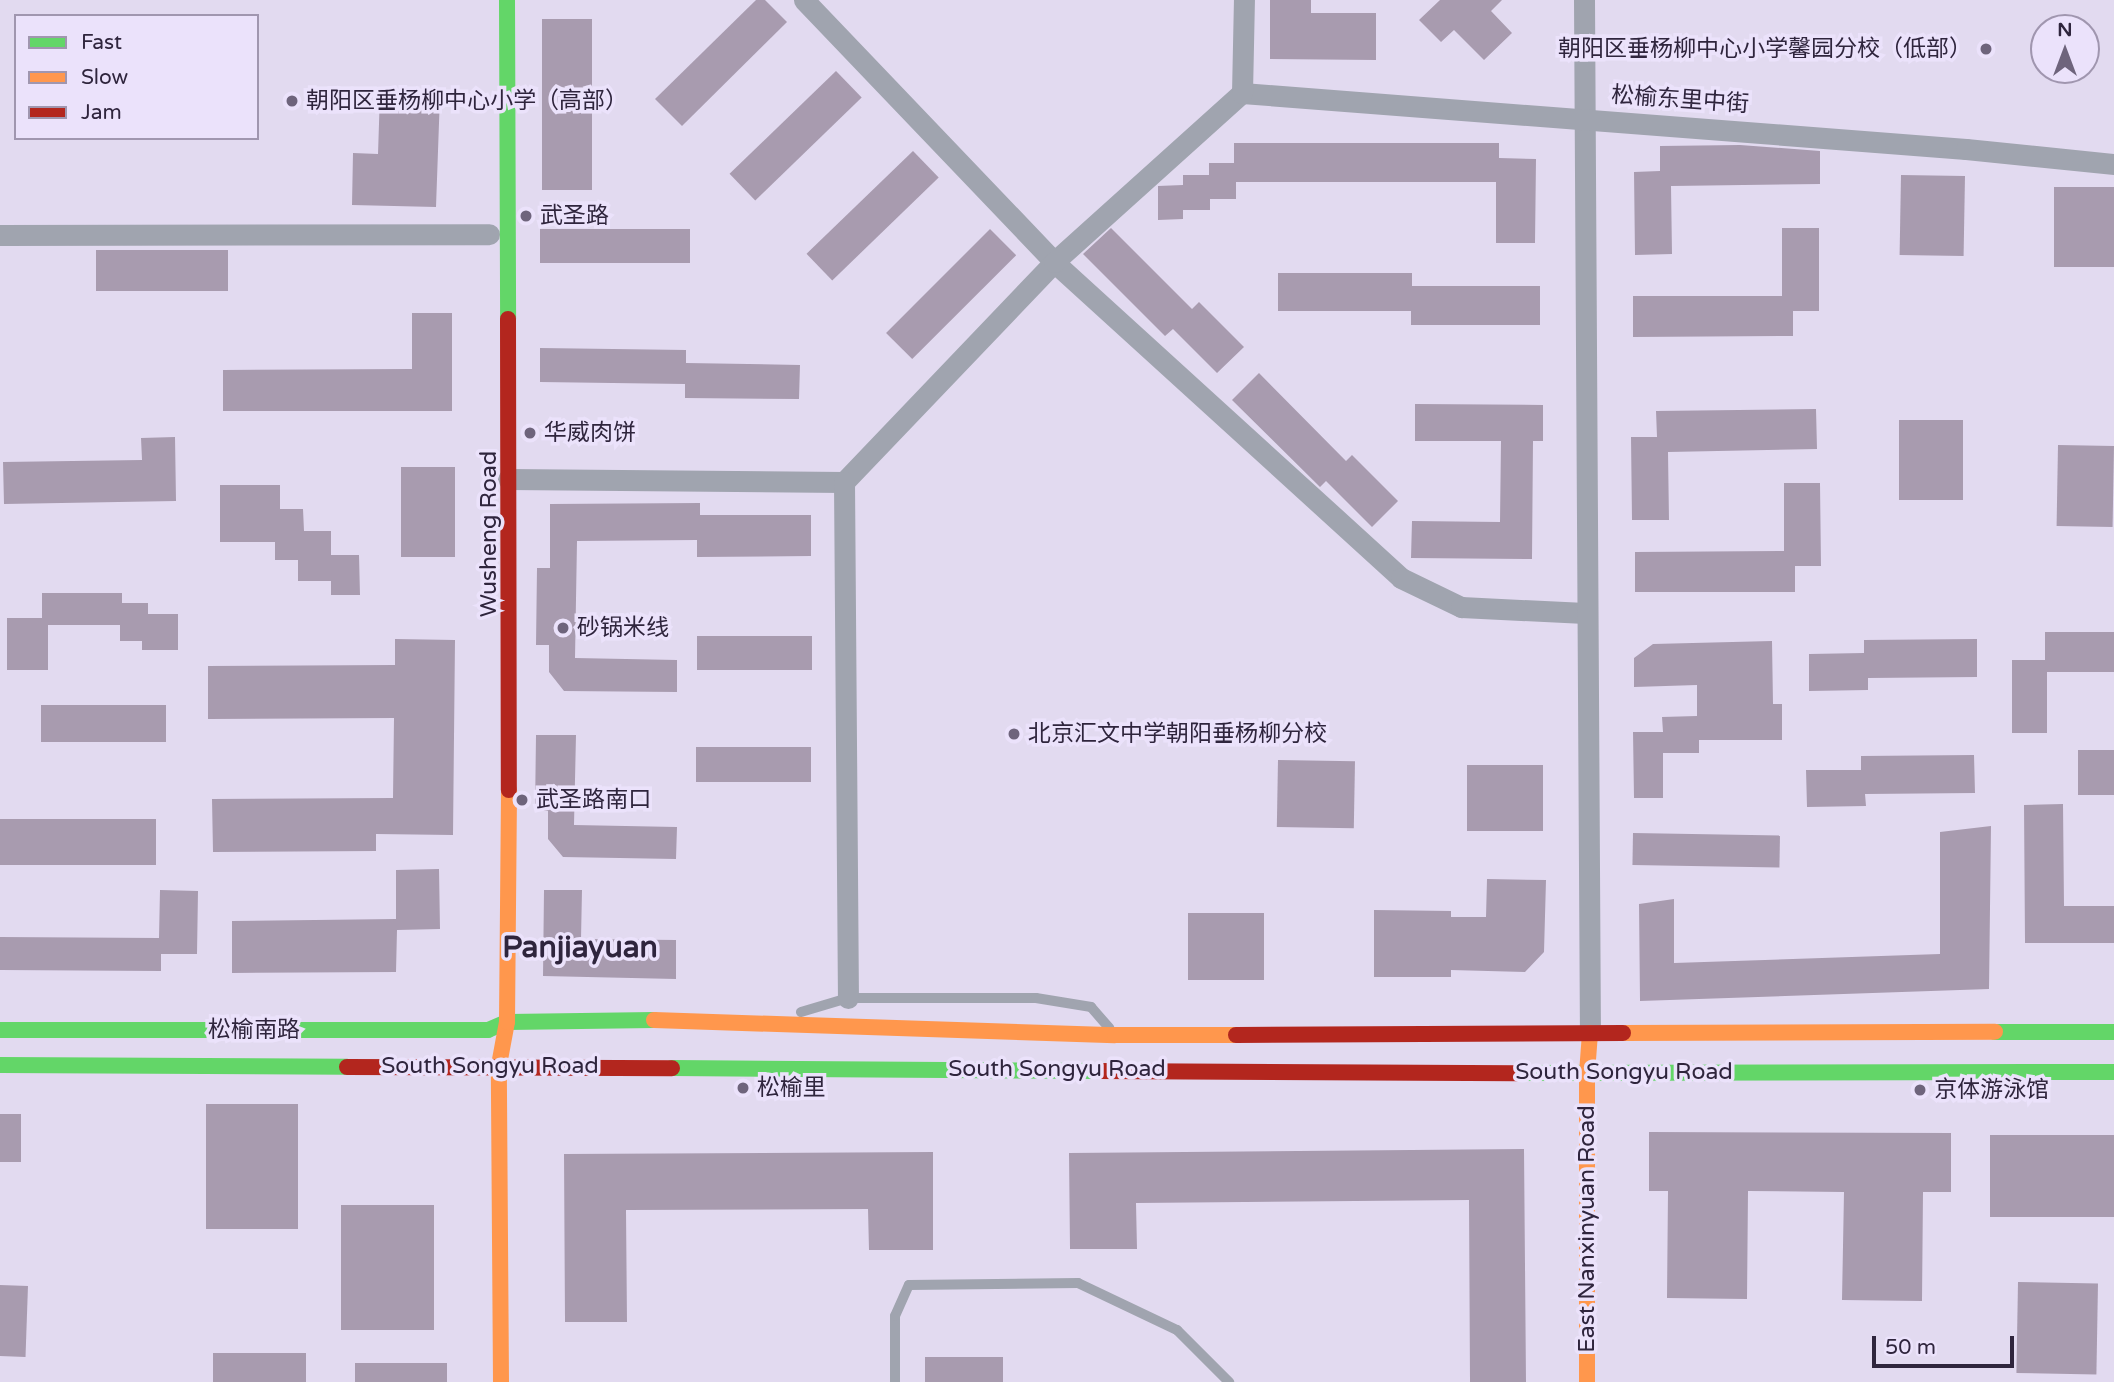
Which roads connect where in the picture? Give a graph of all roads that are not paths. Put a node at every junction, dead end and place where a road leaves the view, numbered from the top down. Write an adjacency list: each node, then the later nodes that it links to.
1 (507, 0): 11 (main road, Wusheng Road)
2 (804, 0): 10 (street)
3 (1244, 0): 5 (street)
4 (1584, 0): 6 (street)
5 (1242, 93): 6 (street, 松榆东里中街); 10 (street)
6 (1583, 119): 7 (street, 松榆东里中街); 13 (street)
7 (2114, 164)
8 (489, 234): 9 (street)
9 (0, 235)
10 (1054, 262): 12 (street); 13 (street)
11 (508, 479): 12 (street); 16 (main road, Wusheng Road)
12 (844, 482): 14 (street)
13 (1585, 613): 20 (street)
14 (848, 998): 15 (lane); 21 (lane)
15 (770, 1021): 16 (main road, South Songyu Road); 21 (main road, South Songyu Road)
16 (507, 1022): 17 (main road, 松榆南路); 23 (main road, Wusheng Road)
17 (488, 1023): 18 (main road, 松榆南路); 23 (main road)
18 (0, 1030)
19 (2114, 1032): 20 (main road, South Songyu Road)
20 (1590, 1033): 21 (main road, South Songyu Road); 25 (main road, East Nanxinyuan Road)
21 (1115, 1035)
22 (0, 1065): 23 (main road, South Songyu Road)
23 (499, 1065): 25 (main road, South Songyu Road); 26 (main road)
24 (2114, 1072): 25 (main road, South Songyu Road)
25 (1587, 1073): 29 (main road, East Nanxinyuan Road)
26 (502, 1382)
27 (895, 1382): 28 (lane)
28 (1229, 1382)
29 (1587, 1382)

